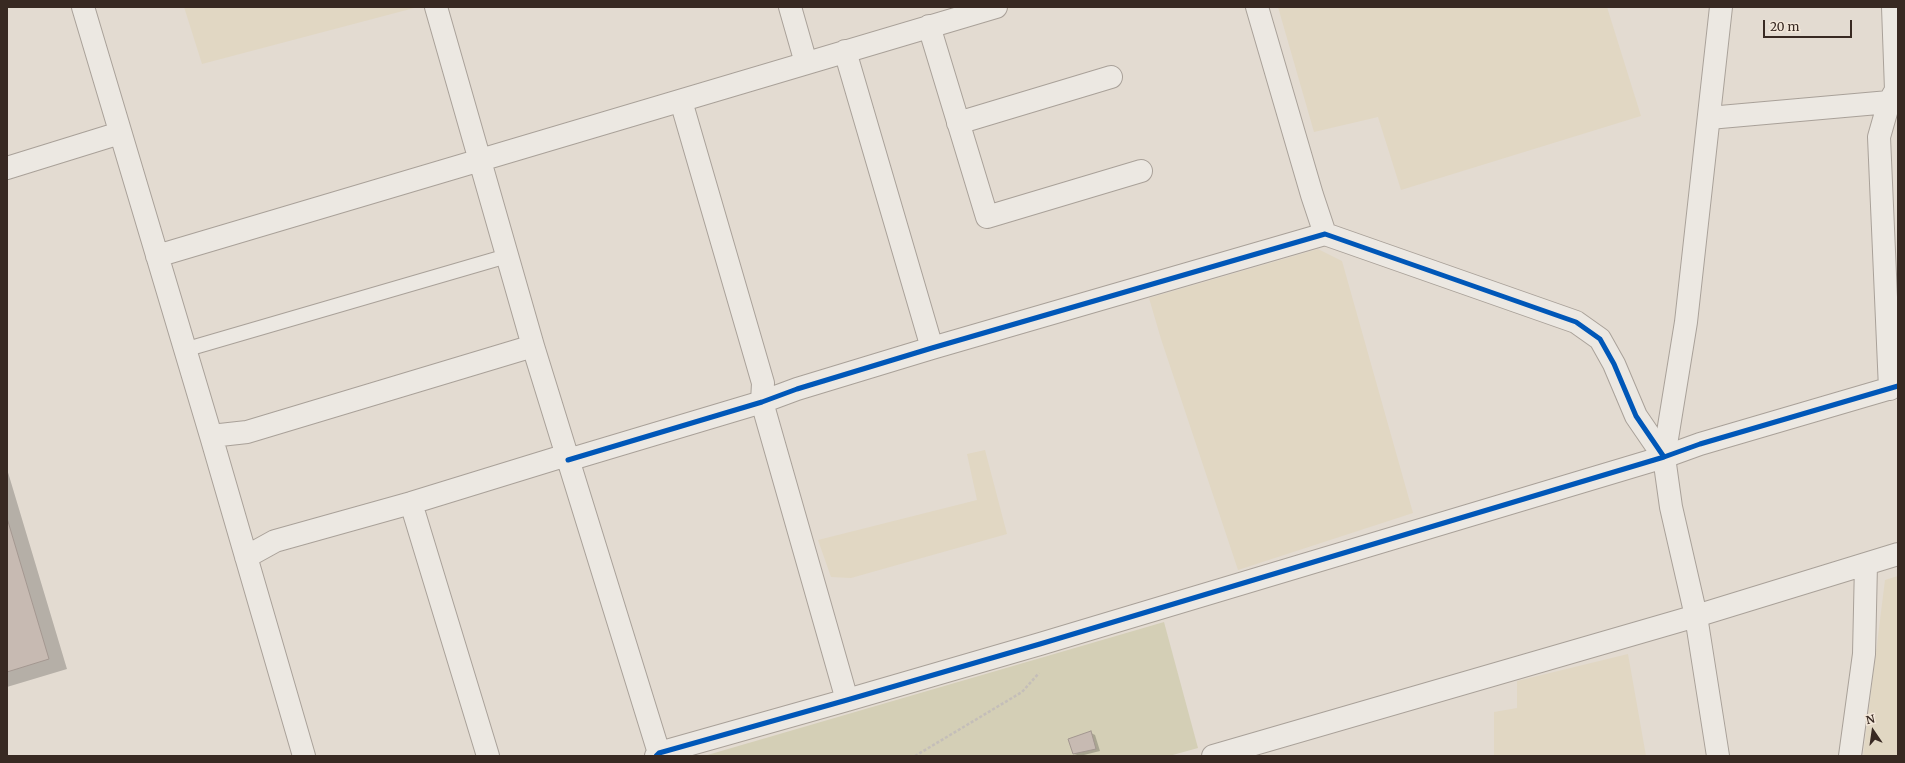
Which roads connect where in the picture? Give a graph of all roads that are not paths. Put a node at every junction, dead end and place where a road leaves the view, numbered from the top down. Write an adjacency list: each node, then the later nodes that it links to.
1 (83, 7): 16 (street)
2 (436, 7): 17 (street)
3 (790, 7): 10 (street)
4 (996, 7): 8 (street)
5 (1257, 7): 20 (street)
6 (1722, 7): 14 (street)
7 (1893, 7): 13 (street)
8 (928, 26): 9 (street); 15 (street)
9 (845, 51): 10 (street); 24 (street)
10 (806, 63): 12 (street)
11 (1112, 78): 15 (street)
12 (681, 101): 17 (street); 27 (street)
13 (1889, 102): 14 (street); 26 (street)
14 (1709, 118): 30 (street)
15 (958, 123): 19 (street)
16 (120, 133): 18 (street); 21 (street)
17 (480, 161): 21 (street); 22 (street)
18 (7, 168)
19 (1141, 171)
20 (1325, 234): 24 (street); 30 (street)
21 (157, 256): 25 (street)
22 (507, 256): 23 (street); 25 (lane)
23 (533, 346): 28 (street); 29 (street)
24 (932, 348): 27 (street)
25 (184, 350): 28 (street)
26 (1894, 388): 30 (street)
27 (762, 402): 29 (street); 36 (street)
28 (211, 436): 33 (street)
29 (568, 457): 31 (street); 37 (street)
30 (1664, 457): 35 (street); 36 (street)
31 (411, 503): 33 (street); 39 (street)
32 (1898, 554): 34 (street)
33 (246, 557): 38 (street)
34 (1866, 564): 35 (street); 42 (street)
35 (1696, 616): 40 (street); 41 (street)
36 (847, 700): 37 (street)
37 (658, 754)
38 (304, 756)
39 (488, 756)
40 (1213, 756)
41 (1718, 756)
42 (1850, 756)

